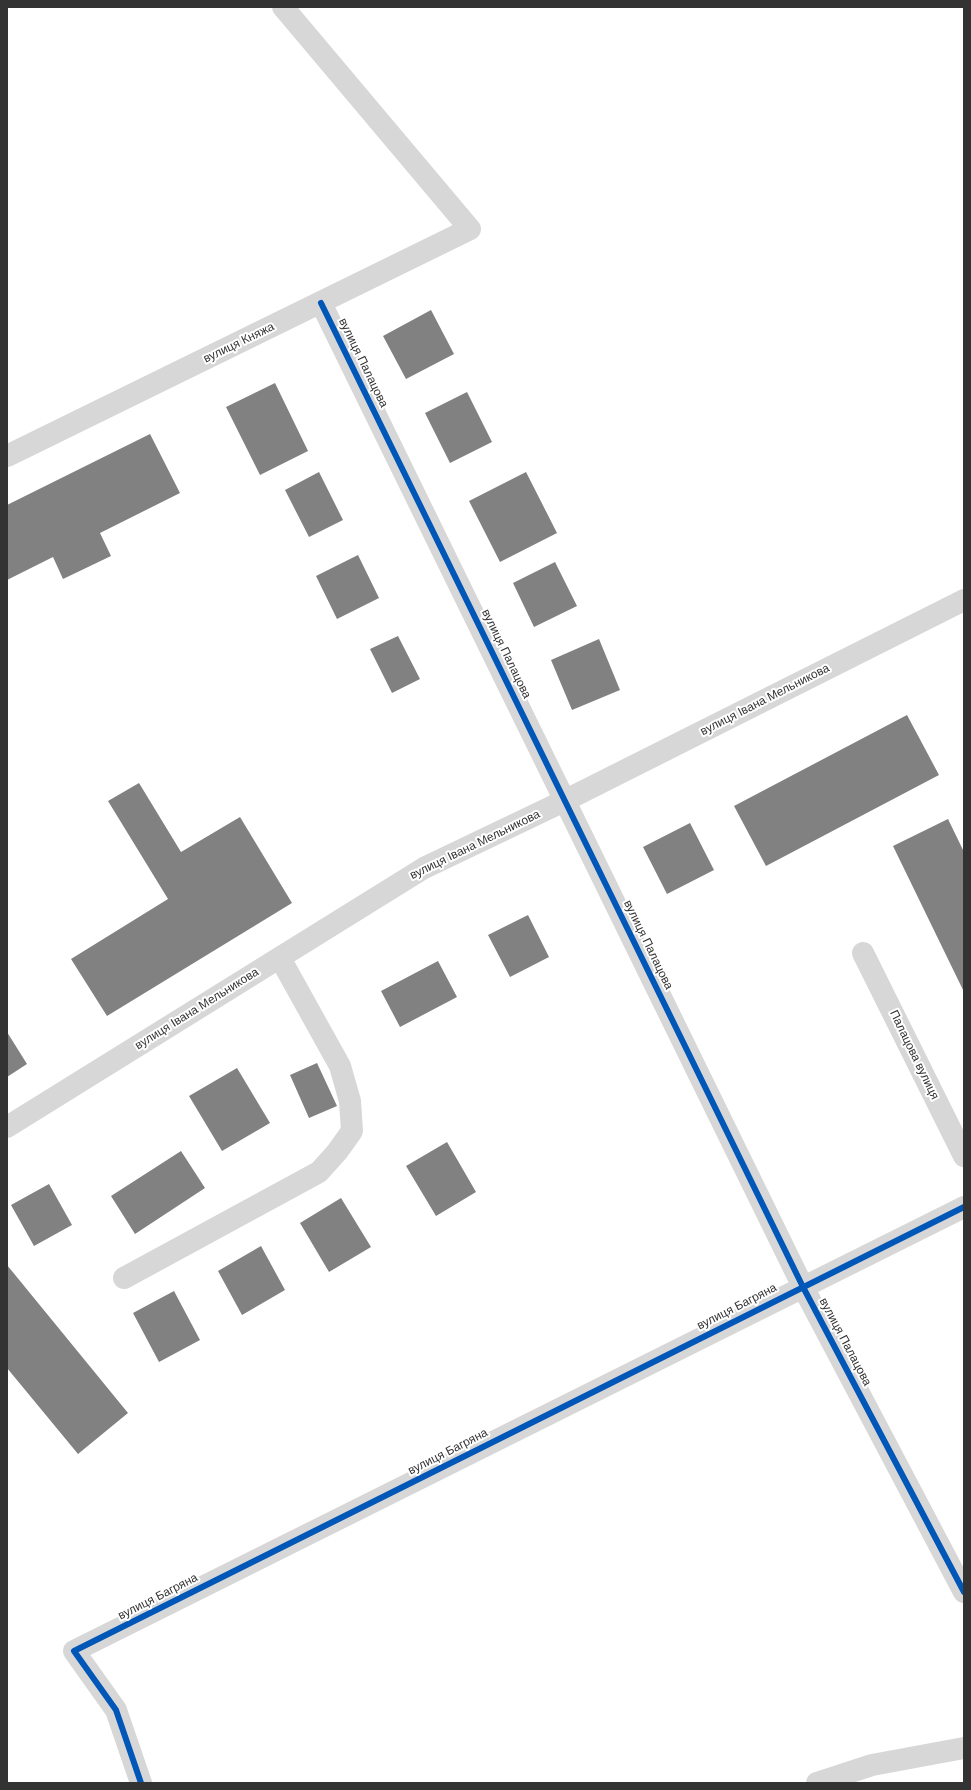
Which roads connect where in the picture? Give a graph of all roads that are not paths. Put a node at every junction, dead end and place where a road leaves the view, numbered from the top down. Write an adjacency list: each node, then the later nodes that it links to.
1 (283, 7): 2 (street, вулиця Княжа)
2 (321, 303): 3 (street, вулиця Княжа); 5 (street, вулиця Палацова)
3 (7, 456)
4 (964, 600): 5 (street, вулиця Івана Мельникова)
5 (566, 800): 7 (street, вулиця Івана Мельникова); 12 (street, вулиця Палацова)
6 (863, 953): 9 (street, Палацова вулиця)
7 (280, 958): 8 (street, вулиця Івана Мельникова); 11 (street)
8 (7, 1127)
9 (964, 1156)
10 (964, 1207): 12 (street, вулиця Багряна)
11 (124, 1278)
12 (803, 1287): 13 (street, вулиця Палацова); 15 (street, вулиця Багряна)
13 (964, 1592)
14 (964, 1748): 16 (street)
15 (141, 1783)
16 (817, 1783)

